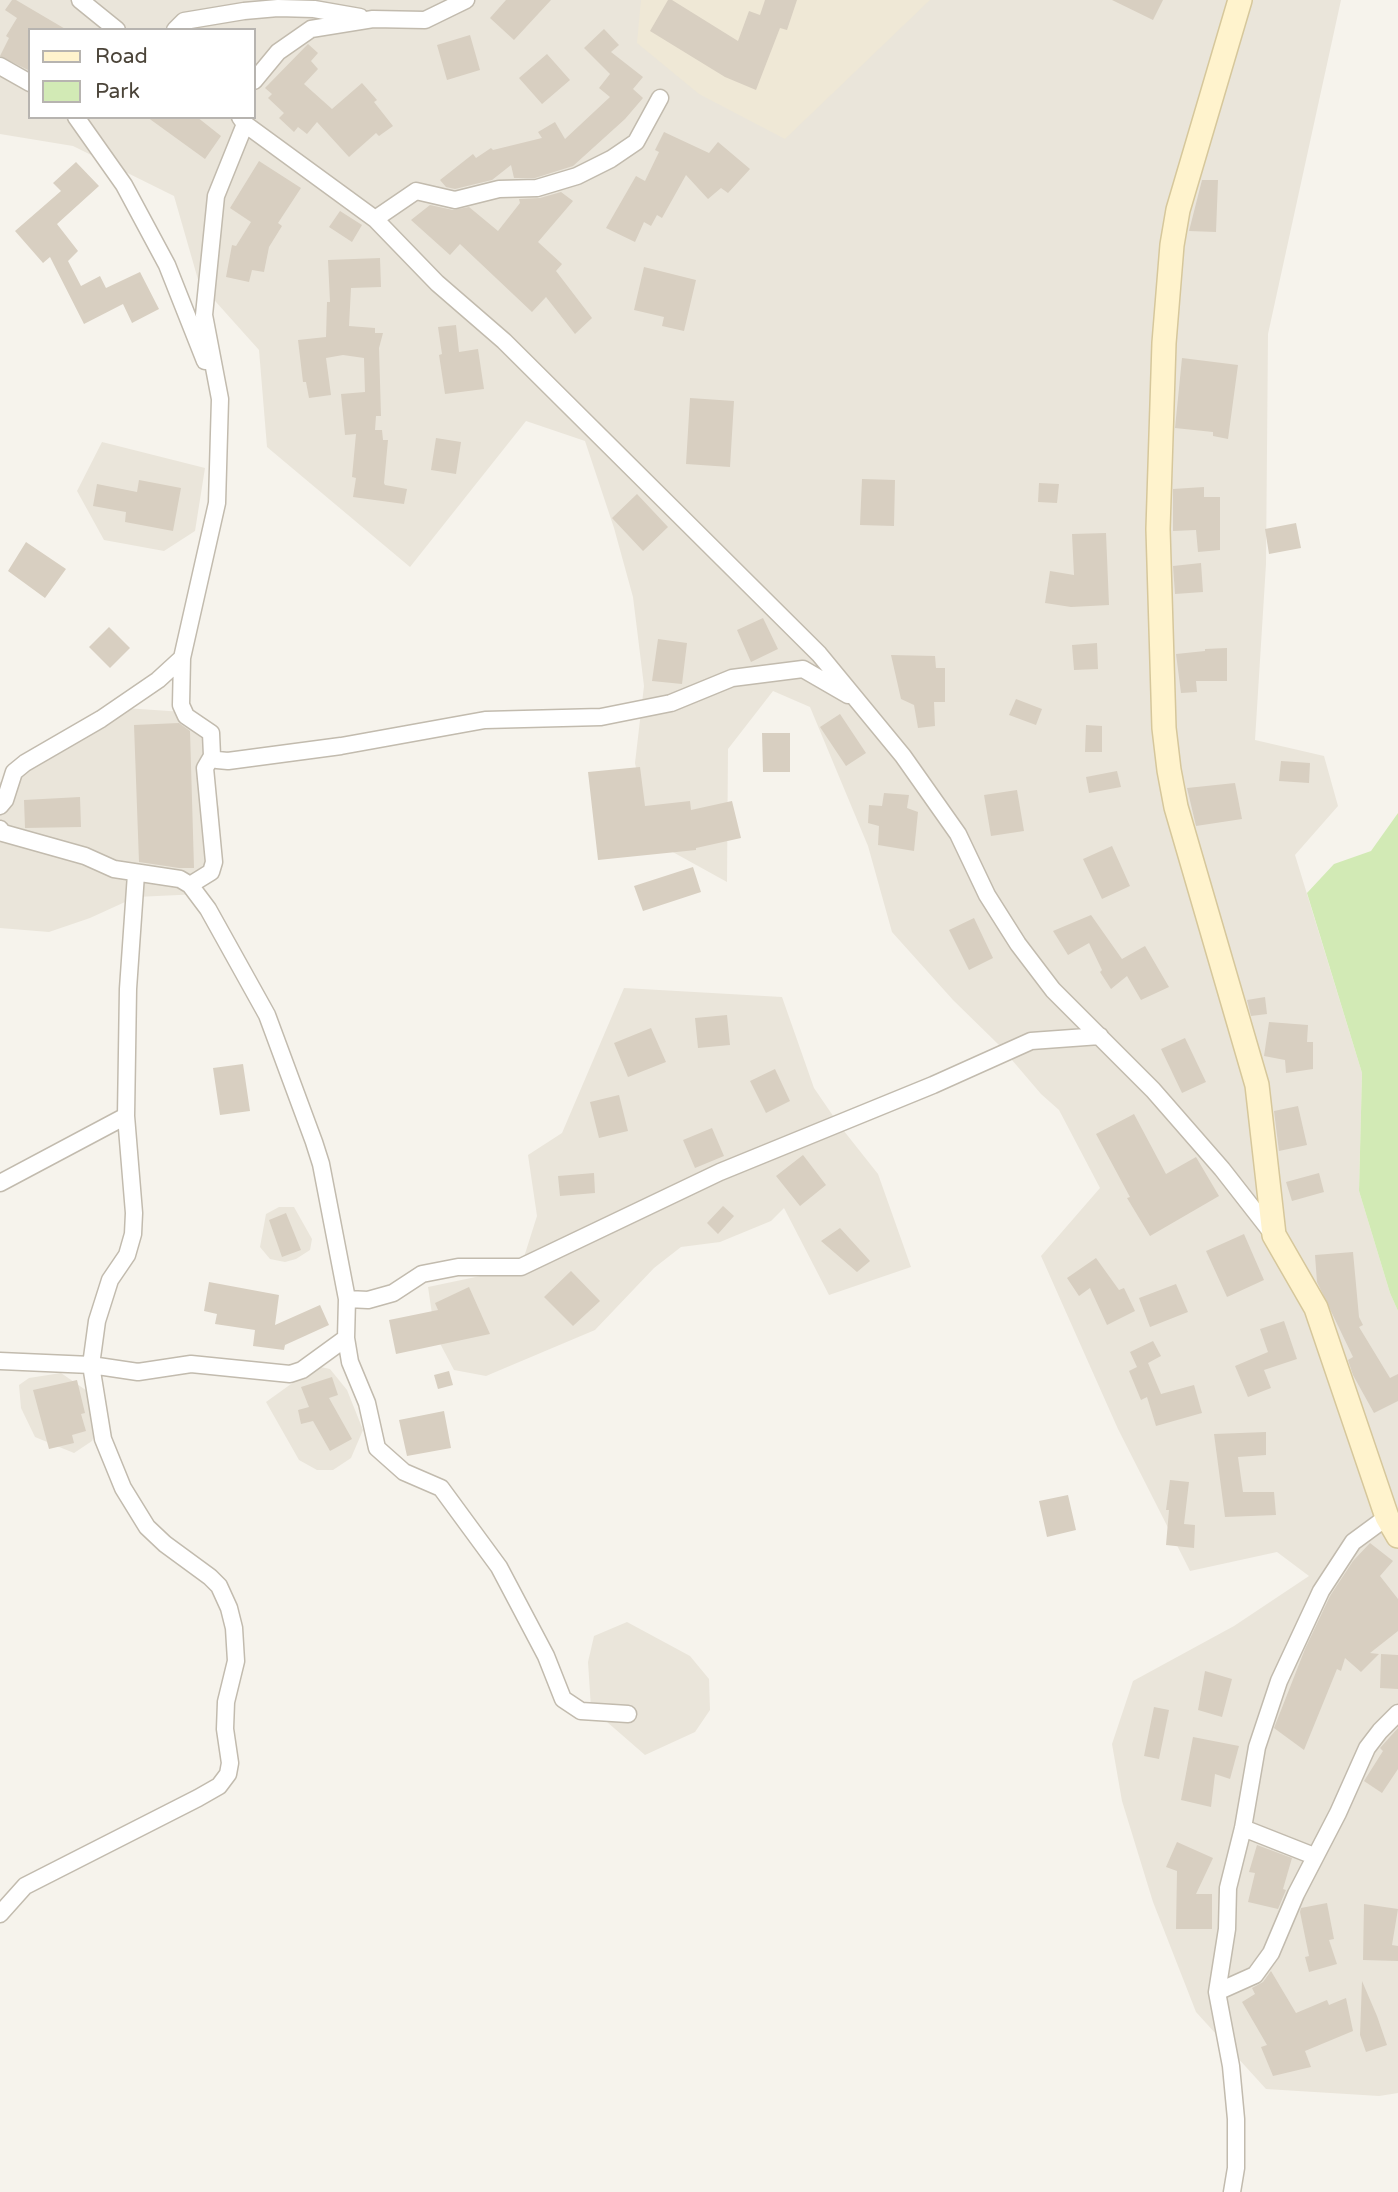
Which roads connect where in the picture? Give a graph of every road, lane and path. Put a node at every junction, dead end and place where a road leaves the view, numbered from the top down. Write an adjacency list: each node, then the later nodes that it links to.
1 (80, 0): 5 (street)
2 (466, 0): 4 (street)
3 (1240, 0): 25 (street)
4 (373, 19): 6 (street); 8 (street)
5 (115, 28)
6 (177, 28)
7 (0, 66): 9 (street)
8 (256, 79)
9 (28, 82)
10 (660, 98): 13 (street)
11 (77, 119): 14 (street)
12 (242, 121): 13 (street); 14 (street)
13 (374, 219): 16 (street)
14 (220, 399): 15 (street)
15 (182, 658): 17 (street); 18 (street)
16 (859, 702): 17 (street); 22 (street)
17 (212, 757): 21 (street)
18 (0, 806)
19 (0, 830): 20 (street)
20 (136, 874): 21 (street); 23 (street)
21 (190, 885): 26 (street)
22 (1100, 1036): 25 (street); 26 (street)
23 (126, 1116): 24 (street); 29 (street)
24 (0, 1183)
25 (1274, 1235): 30 (street)
26 (347, 1300): 27 (street)
27 (346, 1338): 29 (street); 31 (street)
28 (0, 1361): 29 (street)
29 (91, 1365): 35 (street)
30 (1393, 1527): 33 (street)
31 (628, 1713)
32 (1398, 1713): 34 (street)
33 (1243, 1828): 34 (street); 36 (street)
34 (1314, 1856): 36 (street)
35 (0, 1914)
36 (1217, 1992): 37 (street)
37 (1232, 2192)

